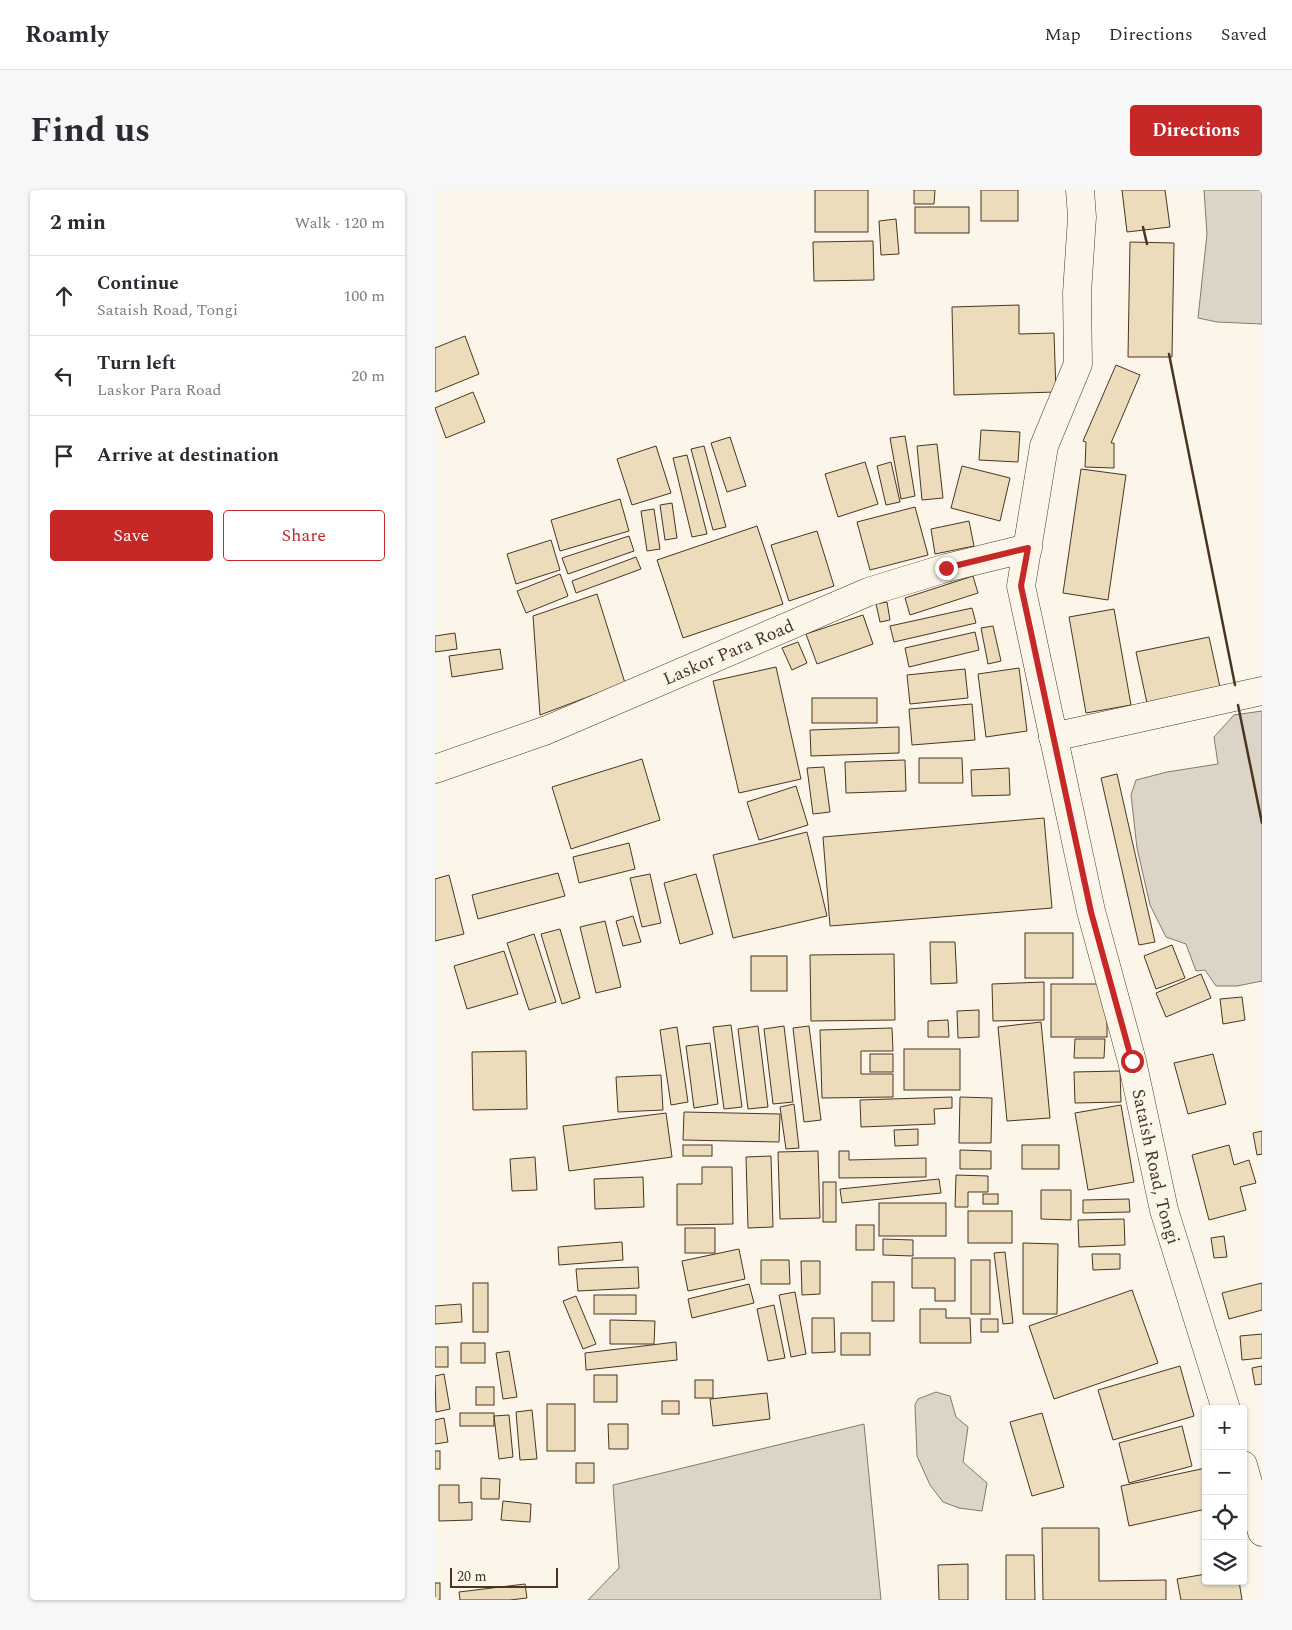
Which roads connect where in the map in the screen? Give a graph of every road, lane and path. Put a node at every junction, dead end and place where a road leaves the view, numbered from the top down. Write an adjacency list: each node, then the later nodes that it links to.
1 (1080, 190): 2 (street, Sataish Road, Tongi)
2 (1028, 548): 4 (street, Sataish Road, Tongi); 5 (street, Laskor Para Road)
3 (1262, 691): 4 (street)
4 (1053, 737): 6 (street, Sataish Road, Tongi)
5 (435, 769)
6 (1225, 1405)
7 (1247, 1479): 8 (street)
8 (1262, 1532)

